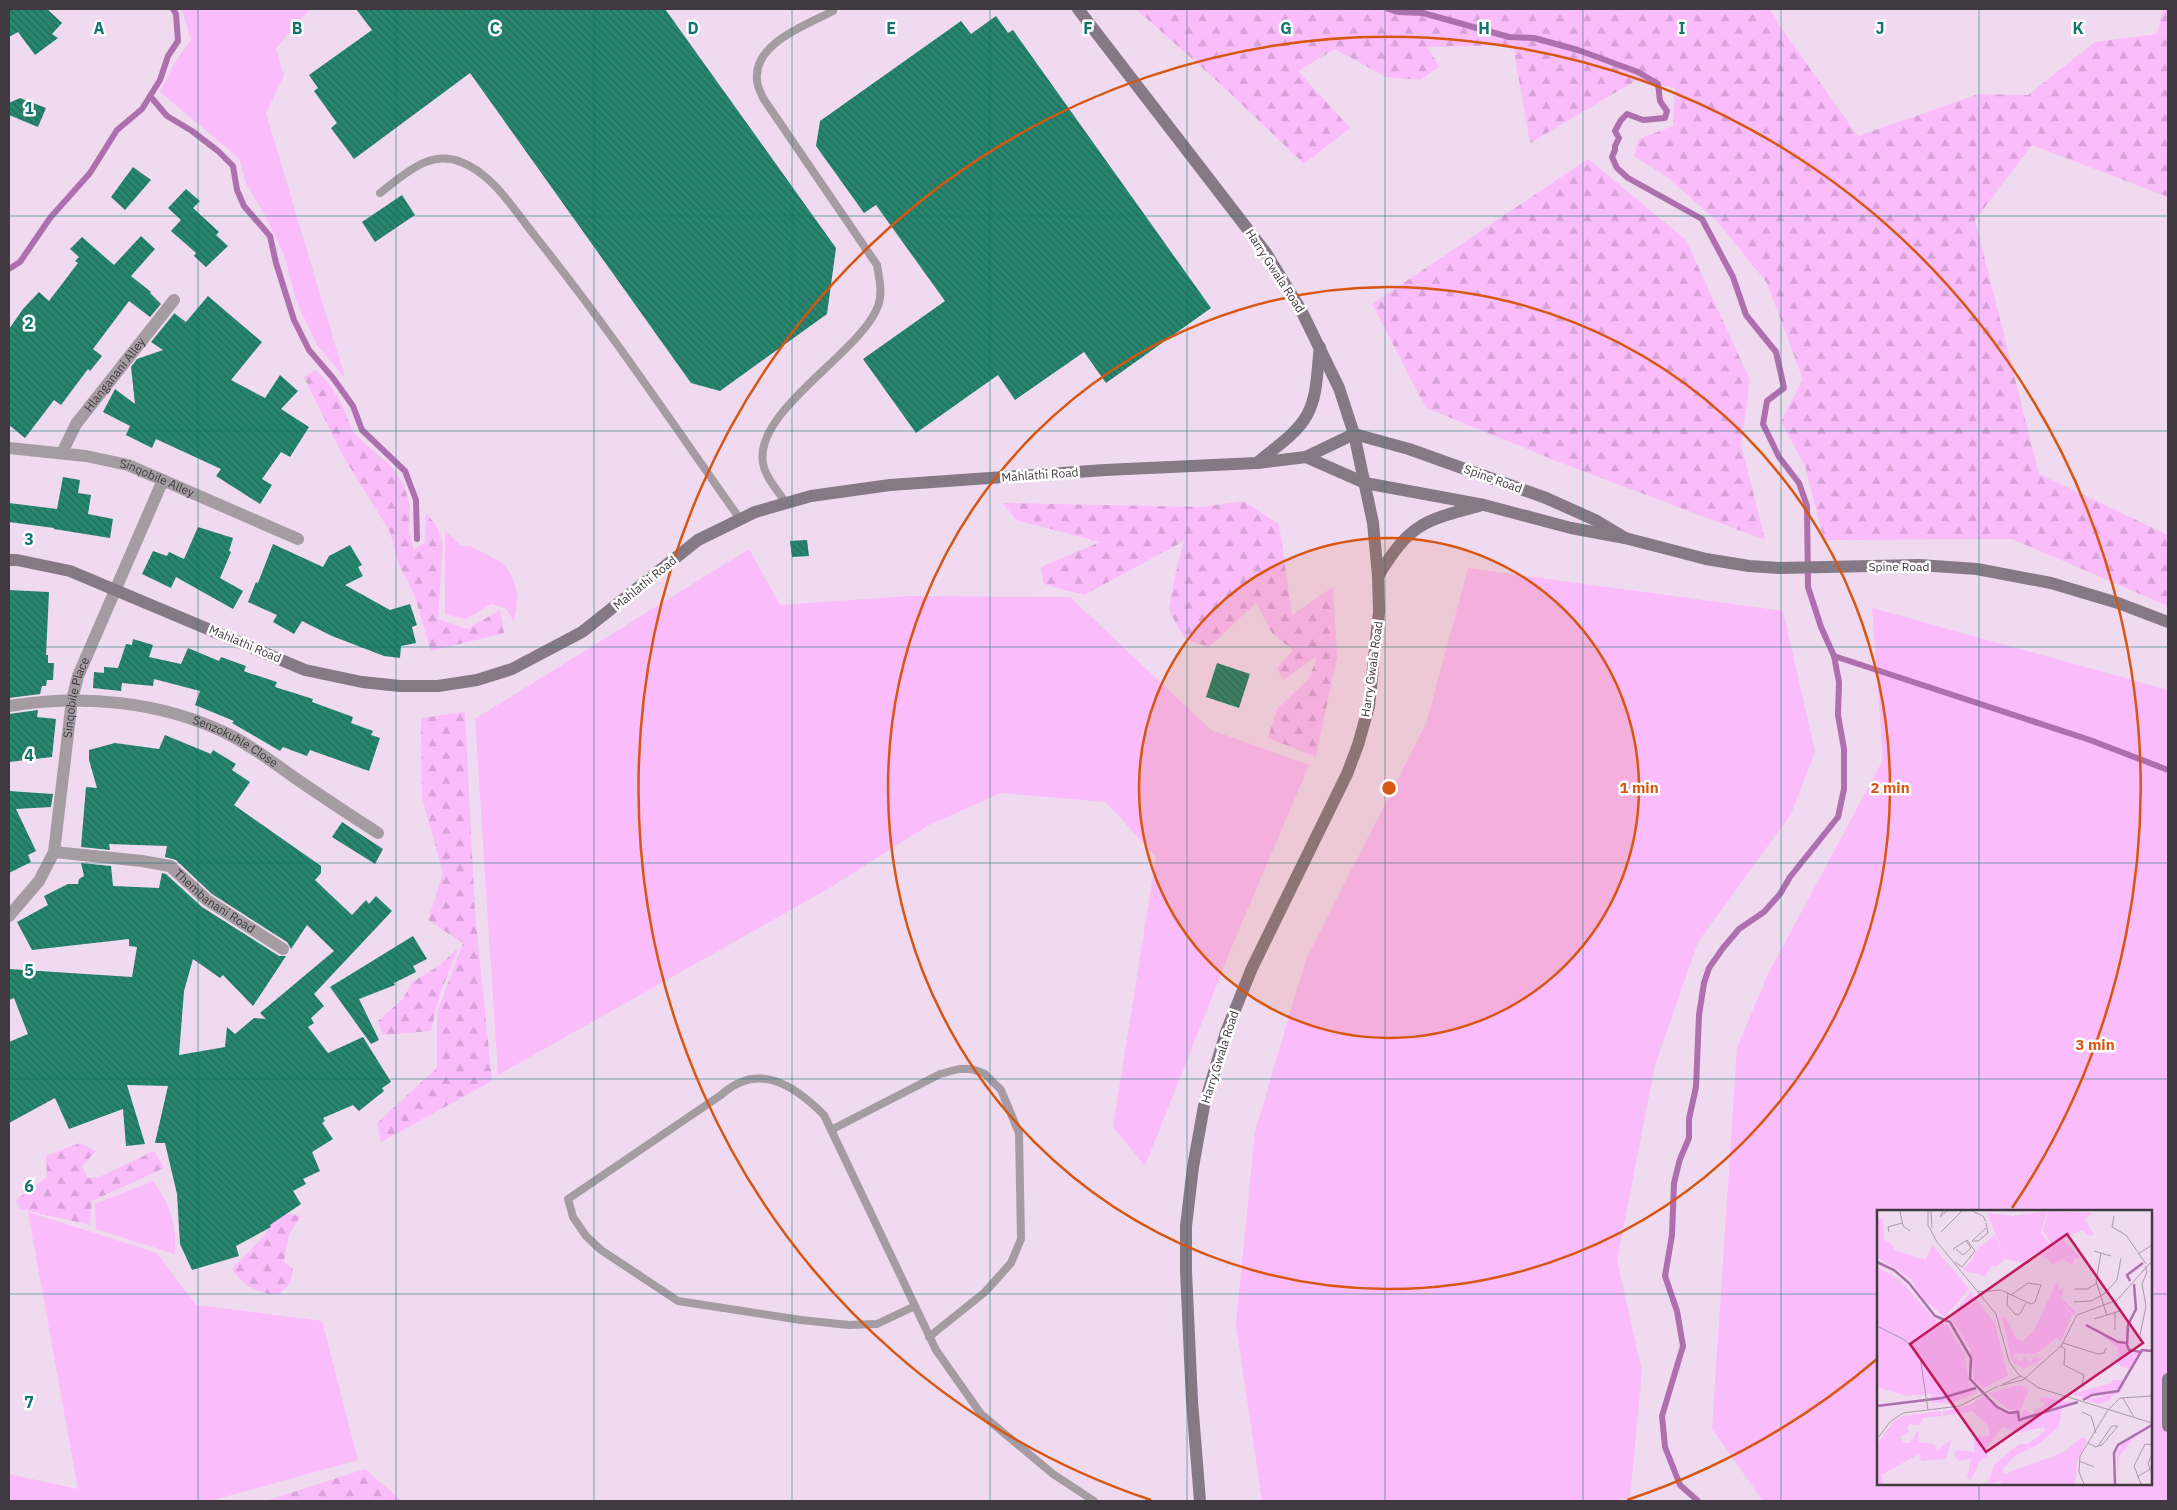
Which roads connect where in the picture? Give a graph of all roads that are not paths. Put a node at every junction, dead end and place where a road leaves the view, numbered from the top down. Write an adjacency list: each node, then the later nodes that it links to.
1 (1078, 9): 5 (street, Harry Gwala Road)
2 (833, 11): 13 (lane)
3 (380, 193): 15 (lane)
4 (174, 300): 8 (street, Hlanganani Alley)
5 (1320, 346): 6 (street, Harry Gwala Road); 10 (street)
6 (1354, 434): 9 (street, Mahlathi Road); 12 (street, Harry Gwala Road); 16 (street, Spine Road)
7 (9, 448): 8 (street, Sinqobile Alley)
8 (62, 453): 11 (street, Sinqobile Alley)
9 (1306, 457): 10 (street, Mahlathi Road); 12 (street)
10 (1257, 463): 13 (street, Mahlathi Road)
11 (163, 480): 17 (street, Sinqobile Alley); 20 (street, Sinqobile Place)
12 (1364, 483): 14 (street, Spine Road); 19 (street, Harry Gwala Road)
13 (786, 503): 15 (street, Mahlathi Road)
14 (1484, 505): 16 (street, Spine Road); 19 (street)
15 (740, 519): 20 (street, Mahlathi Road)
16 (1625, 538): 21 (street, Spine Road)
17 (298, 539)
18 (9, 560): 20 (street, Mahlathi Road)
19 (1378, 576): 34 (street, Harry Gwala Road)
20 (116, 589): 22 (street, Sinqobile Place)
21 (2168, 622)
22 (72, 700): 23 (street, Senzokuhle Close); 24 (street, Senzokuhle Close); 25 (street, Sinqobile Place)
23 (9, 706)
24 (378, 833)
25 (54, 852): 26 (street, Sinqobile Place); 27 (street, Thembanani Road)
26 (9, 916)
27 (283, 949)
28 (831, 1130): 29 (lane); 29 (lane); 30 (lane)
29 (915, 1306): 30 (lane)
30 (929, 1337): 33 (lane)
31 (2168, 1379): 32 (street)
32 (2168, 1426)
33 (1094, 1501)
34 (1200, 1501)

